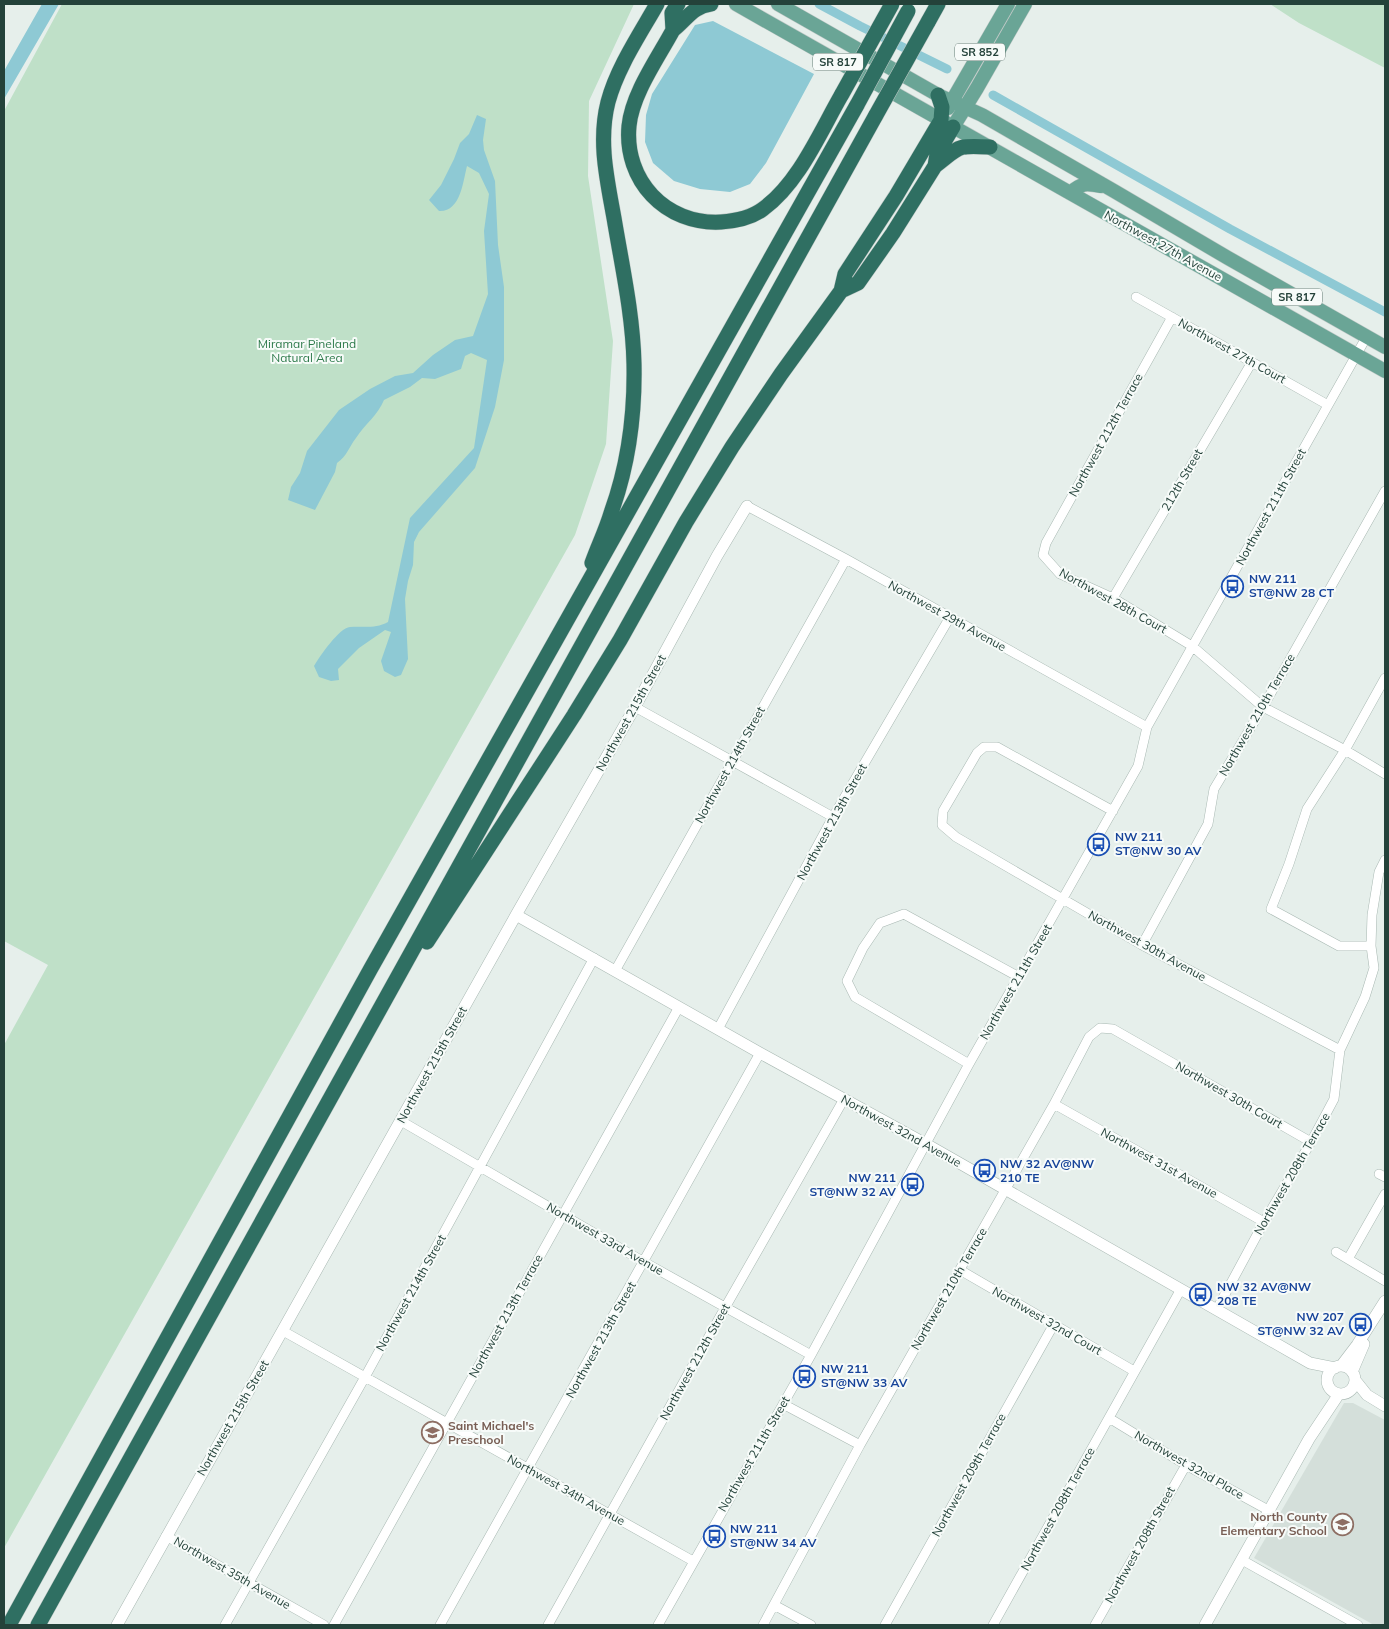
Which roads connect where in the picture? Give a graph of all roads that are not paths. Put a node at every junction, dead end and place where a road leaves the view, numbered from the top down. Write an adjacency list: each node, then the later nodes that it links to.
1 (657, 4): 35 (highway)
2 (678, 4): 11 (highway)
3 (711, 4): 11 (highway)
4 (736, 4): 14 (main road, SR 817)
5 (778, 4): 12 (main road, SR 817)
6 (892, 4): 11 (highway, bridge)
7 (938, 4): 54 (highway, bridge)
8 (1008, 4): 13 (main road, SR 852)
9 (1025, 4): 13 (main road, SR 852)
10 (910, 8): 35 (highway, bridge)
11 (673, 30)
12 (938, 95): 13 (main road, SR 817); 14 (highway)
13 (959, 104): 14 (main road, SR 852); 17 (main road, Northwest 27th Avenue / SR 817)
14 (947, 123): 15 (main road, Northwest 27th Avenue / SR 817); 16 (highway); 22 (highway)
15 (990, 147): 16 (highway); 18 (main road, Northwest 27th Avenue / SR 817)
16 (935, 166): 22 (highway)
17 (1109, 188): 18 (main road); 19 (main road, Northwest 27th Avenue / SR 817)
18 (1070, 194): 20 (main road, Northwest 27th Avenue / SR 817)
19 (1228, 258): 20 (main road); 21 (main road); 25 (main road, Northwest 27th Avenue / SR 817)
20 (1200, 266): 21 (main road, Northwest 27th Avenue / SR 817)
21 (1235, 287): 27 (main road, Northwest 27th Avenue / SR 817)
22 (841, 291): 54 (highway)
23 (1136, 297): 24 (street, Northwest 27th Court)
24 (1172, 317): 28 (street, Northwest 27th Court); 33 (street, Northwest 212th Terrace)
25 (1367, 336): 26 (main road, Northwest 27th Avenue / SR 817); 27 (street, Northwest 211th Street)
26 (1385, 347)
27 (1356, 355): 29 (main road, Northwest 27th Avenue / SR 817); 30 (street, Northwest 211th Street)
28 (1252, 362): 30 (street, Northwest 27th Court); 36 (street, 212th Street)
29 (1385, 371)
30 (1328, 405): 38 (street, Northwest 211th Street)
31 (1385, 491): 41 (street, Northwest 210th Terrace)
32 (747, 506): 34 (street, Northwest 29th Avenue); 40 (street, Northwest 215th Street)
33 (1044, 555): 36 (street, Northwest 28th Court)
34 (846, 559): 37 (street, Northwest 29th Avenue); 44 (street, Northwest 214th Street)
35 (580, 597): 107 (highway)
36 (1113, 598): 38 (street, Northwest 28th Court)
37 (950, 618): 42 (street, Northwest 29th Avenue); 47 (street, Northwest 213th Street)
38 (1192, 646): 41 (street, Northwest 28th Court); 42 (street, Northwest 211th Street)
39 (1385, 678): 43 (street)
40 (635, 707): 44 (street); 50 (street, Northwest 215th Street)
41 (1263, 707): 43 (street, Northwest 28th Court); 51 (street, Northwest 210th Terrace)
42 (1147, 727): 46 (street, Northwest 211th Street)
43 (1345, 750): 45 (street, Northwest 28th Court); 52 (street)
44 (732, 761): 47 (street); 55 (street, Northwest 214th Street)
45 (1385, 774)
46 (1113, 811): 49 (street, Northwest 211th Street); 49 (street, Northwest 30th Avenue)
47 (833, 818): 58 (street, Northwest 213th Street)
48 (1385, 860): 52 (street, Northwest 208th Terrace)
49 (1063, 899): 51 (street, Northwest 30th Avenue); 56 (street, Northwest 211th Street)
50 (516, 915): 53 (street, Northwest 32nd Avenue); 65 (street, Northwest 215th Street)
51 (1142, 945): 60 (street, Northwest 30th Avenue)
52 (1371, 946): 60 (street, Northwest 208th Terrace)
53 (594, 958): 55 (street, Northwest 32nd Avenue); 68 (street, Northwest 214th Street)
54 (401, 971): 108 (highway)
55 (615, 971): 57 (street, Northwest 32nd Avenue)
56 (1019, 977): 62 (street, Northwest 211th Street); 62 (street)
57 (679, 1007): 58 (street, Northwest 32nd Avenue); 71 (street, Northwest 213th Terrace)
58 (718, 1029): 61 (street, Northwest 32nd Avenue)
59 (1147, 1048): 64 (street, Northwest 210th Terrace); 66 (street, Northwest 30th Court)
60 (1340, 1050): 66 (street, Northwest 208th Terrace)
61 (760, 1053): 63 (street, Northwest 32nd Avenue); 75 (street, Northwest 213th Street)
62 (969, 1064): 67 (street, Northwest 211th Street)
63 (844, 1100): 67 (street, Northwest 32nd Avenue); 80 (street, Northwest 212th Street)
64 (1054, 1104): 69 (street, Northwest 210th Terrace); 72 (street, Northwest 31st Avenue)
65 (400, 1121): 68 (street, Northwest 33rd Avenue); 84 (street, Northwest 215th Street)
66 (1312, 1142): 72 (street, Northwest 208th Terrace)
67 (926, 1144): 69 (street, Northwest 32nd Avenue); 85 (street, Northwest 211th Street)
68 (479, 1167): 71 (street, Northwest 33rd Avenue); 90 (street, Northwest 214th Street)
69 (1005, 1189): 76 (street, Northwest 210th Terrace); 78 (street, Northwest 32nd Avenue)
70 (1385, 1194): 74 (street)
71 (563, 1215): 75 (street, Northwest 33rd Avenue); 96 (street, Northwest 213th Terrace)
72 (1264, 1222): 81 (street, Northwest 208th Terrace)
73 (1336, 1252): 74 (street)
74 (1348, 1259): 77 (street)
75 (644, 1262): 80 (street, Northwest 33rd Avenue); 99 (street, Northwest 213th Street)
76 (960, 1270): 83 (street, Northwest 32nd Court); 97 (street, Northwest 210th Terrace)
77 (1385, 1281)
78 (1181, 1288): 81 (street, Northwest 32nd Avenue); 88 (street, Northwest 208th Terrace)
79 (1385, 1302): 82 (street)
80 (726, 1306): 85 (street, Northwest 33rd Avenue); 101 (street, Northwest 212th Street)
81 (1217, 1309): 86 (street, Northwest 32nd Avenue)
82 (1376, 1318): 87 (street); 89 (street)
83 (1054, 1324): 88 (street, Northwest 32nd Court); 118 (street, Northwest 209th Terrace)
84 (283, 1331): 90 (street, Northwest 34th Avenue); 102 (street, Northwest 215th Street)
85 (811, 1354): 93 (street, Northwest 211th Street)
86 (1310, 1363): 87 (street, Northwest 32nd Avenue); 91 (street, Northwest 32nd Avenue)
87 (1338, 1367): 89 (street); 91 (street)
88 (1134, 1372): 95 (street, Northwest 208th Terrace)
89 (1354, 1376): 91 (street); 92 (street)
90 (365, 1377): 96 (street, Northwest 34th Avenue); 105 (street, Northwest 214th Street)
91 (1336, 1389): 92 (street); 100 (street)
92 (1367, 1395): 94 (street)
93 (783, 1404): 97 (street); 104 (street, Northwest 211th Street)
94 (1385, 1406)
95 (1109, 1418): 98 (street, Northwest 32nd Place); 119 (street, Northwest 208th Terrace)
96 (446, 1422): 99 (street, Northwest 34th Avenue); 112 (street, Northwest 213th Terrace)
97 (860, 1445): 106 (street, Northwest 210th Terrace)
98 (1186, 1465): 100 (street, Northwest 32nd Place); 120 (street, Northwest 208th Street)
99 (528, 1469): 101 (street, Northwest 34th Avenue); 113 (street, Northwest 213th Street)
100 (1270, 1511): 103 (street)
101 (610, 1515): 104 (street, Northwest 34th Avenue); 114 (street, Northwest 212th Street)
102 (166, 1536): 105 (street, Northwest 35th Avenue); 109 (street, Northwest 215th Street)
103 (1242, 1560): 121 (street); 122 (street)
104 (693, 1561): 115 (street, Northwest 211th Street)
105 (250, 1583): 110 (street, Northwest 214th Street); 111 (street, Northwest 35th Avenue)
106 (774, 1605): 116 (street, Northwest 210th Terrace); 117 (street)
107 (9, 1625)
108 (38, 1625)
109 (117, 1625)
110 (225, 1625)
111 (324, 1625)
112 (334, 1625)
113 (440, 1625)
114 (548, 1625)
115 (658, 1625)
116 (763, 1625)
117 (811, 1625)
118 (885, 1625)
119 (993, 1625)
120 (1095, 1625)
121 (1205, 1625)
122 (1358, 1625)

